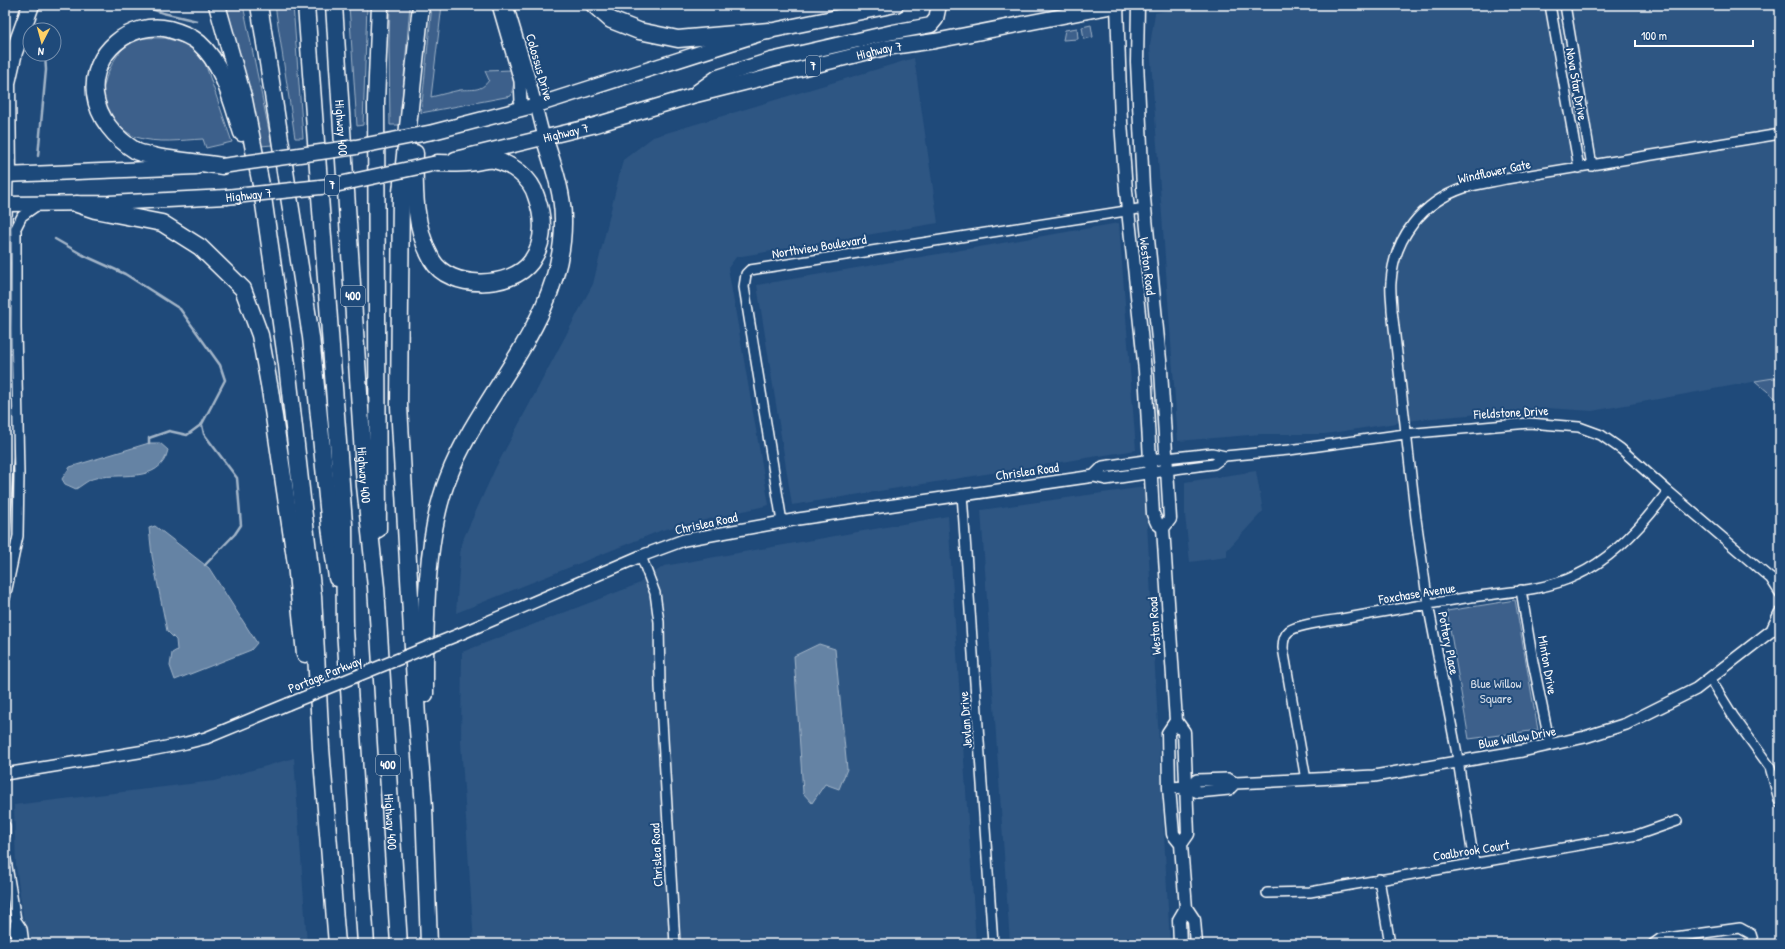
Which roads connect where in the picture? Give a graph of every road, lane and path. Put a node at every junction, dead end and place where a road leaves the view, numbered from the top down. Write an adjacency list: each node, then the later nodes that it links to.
1 (31, 5): 30 (highway)
2 (217, 5): 31 (highway)
3 (259, 5): 57 (highway)
4 (306, 5): 57 (highway, Highway 400 / 400)
5 (334, 5): 50 (highway, Highway 400 / 400)
6 (380, 5): 50 (highway)
7 (421, 5): 21 (highway)
8 (498, 5): 18 (street, Colossus Drive)
9 (507, 5): 18 (street, Colossus Drive)
10 (594, 5): 17 (highway)
11 (896, 5): 17 (main road)
12 (939, 5): 20 (main road)
13 (1118, 5): 20 (main road, Highway 7 / 7); 36 (main road, Weston Road)
14 (1138, 5): 35 (main road, Weston Road)
15 (1550, 5): 29 (street, Nova Star Drive)
16 (1565, 5): 28 (street, Nova Star Drive)
17 (769, 31): 22 (main road)
18 (519, 60): 19 (street, Colossus Drive)
19 (524, 79): 22 (street, Colossus Drive); 23 (street, Colossus Drive)
20 (692, 96): 25 (main road, Highway 7 / 7)
21 (410, 97): 26 (highway); 68 (highway)
22 (537, 105): 23 (main road); 25 (street, Colossus Drive)
23 (516, 110): 27 (main road, bridge)
24 (1780, 134): 28 (street, Windflower Gate)
25 (544, 137): 26 (main road, Highway 7 / 7); 68 (highway)
26 (437, 163): 34 (main road, Highway 7 / 7, bridge)
27 (222, 166): 30 (main road); 31 (highway)
28 (1592, 166): 29 (street, Windflower Gate)
29 (1579, 168): 37 (street, Windflower Gate)
30 (7, 175): 32 (street)
31 (262, 190): 61 (highway)
32 (6, 204): 33 (main road, Highway 7 / 7); 39 (street)
33 (39, 204): 34 (main road, Highway 7 / 7); 38 (street)
34 (76, 204): 61 (highway)
35 (1145, 208): 36 (street, Northview Boulevard); 40 (main road, Weston Road)
36 (1128, 210): 41 (main road, Weston Road); 44 (street, Northview Boulevard)
37 (1405, 434): 40 (street, Fieldstone Drive); 42 (street, Fieldstone Drive); 54 (street, Pottery Place)
38 (19, 456): 39 (street); 53 (street)
39 (6, 458): 46 (street)
40 (1167, 464): 41 (street, Fieldstone Drive); 45 (main road, Weston Road)
41 (1150, 467): 43 (street, Chrislea Road); 45 (main road, Weston Road)
42 (1668, 491): 48 (street, Fieldstone Drive); 51 (street, Foxchase Avenue)
43 (962, 494): 44 (street, Chrislea Road); 86 (street, Jevlan Drive)
44 (782, 522): 47 (street, Chrislea Road)
45 (1163, 528): 59 (main road, Weston Road)
46 (5, 534)
47 (642, 556): 63 (street, Portage Parkway, bridge); 85 (street, Chrislea Road)
48 (1770, 578): 49 (street, Fieldstone Drive); 52 (street, Fieldstone Drive)
49 (1780, 583)
50 (376, 587): 83 (highway, Highway 400 / 400)
51 (1521, 590): 54 (street, Foxchase Avenue); 60 (street, Minton Drive)
52 (1780, 593)
53 (5, 598)
54 (1428, 604): 62 (street, Pottery Place); 64 (street, Foxchase Avenue)
55 (1780, 613): 56 (street, Blue Willow Drive)
56 (1776, 626): 58 (street, Blue Willow Drive)
57 (345, 629): 82 (highway, Highway 400 / 400)
58 (1710, 679): 60 (street, Blue Willow Drive); 67 (street)
59 (1176, 721): 65 (main road, Weston Road); 66 (main road, Weston Road)
60 (1550, 745): 62 (street, Blue Willow Drive)
61 (321, 748): 81 (highway)
62 (1458, 761): 64 (street, Blue Willow Drive); 74 (street, Pottery Place)
63 (5, 774)
64 (1306, 780): 65 (street, Blue Willow Drive)
65 (1187, 787): 66 (street, Blue Willow Drive); 72 (main road, Weston Road)
66 (1169, 788): 72 (main road, Weston Road)
67 (1780, 803)
68 (424, 807): 84 (highway)
69 (1677, 821): 74 (street, Coalbrook Court)
70 (5, 826): 71 (street)
71 (5, 835)
72 (1181, 844): 77 (main road, Weston Road)
73 (5, 854): 78 (street)
74 (1474, 863): 75 (street, Coalbrook Court)
75 (1379, 879): 76 (street, Coalbrook Court); 89 (street)
76 (1267, 894)
77 (1186, 908): 87 (main road, Weston Road); 88 (main road, Weston Road)
78 (16, 920): 79 (street); 80 (street)
79 (17, 944)
80 (24, 944)
81 (337, 944)
82 (366, 944)
83 (399, 944)
84 (429, 944)
85 (675, 944)
86 (993, 944)
87 (1180, 944)
88 (1196, 944)
89 (1390, 944)
90 (1653, 944): 91 (street)
91 (1754, 944)

